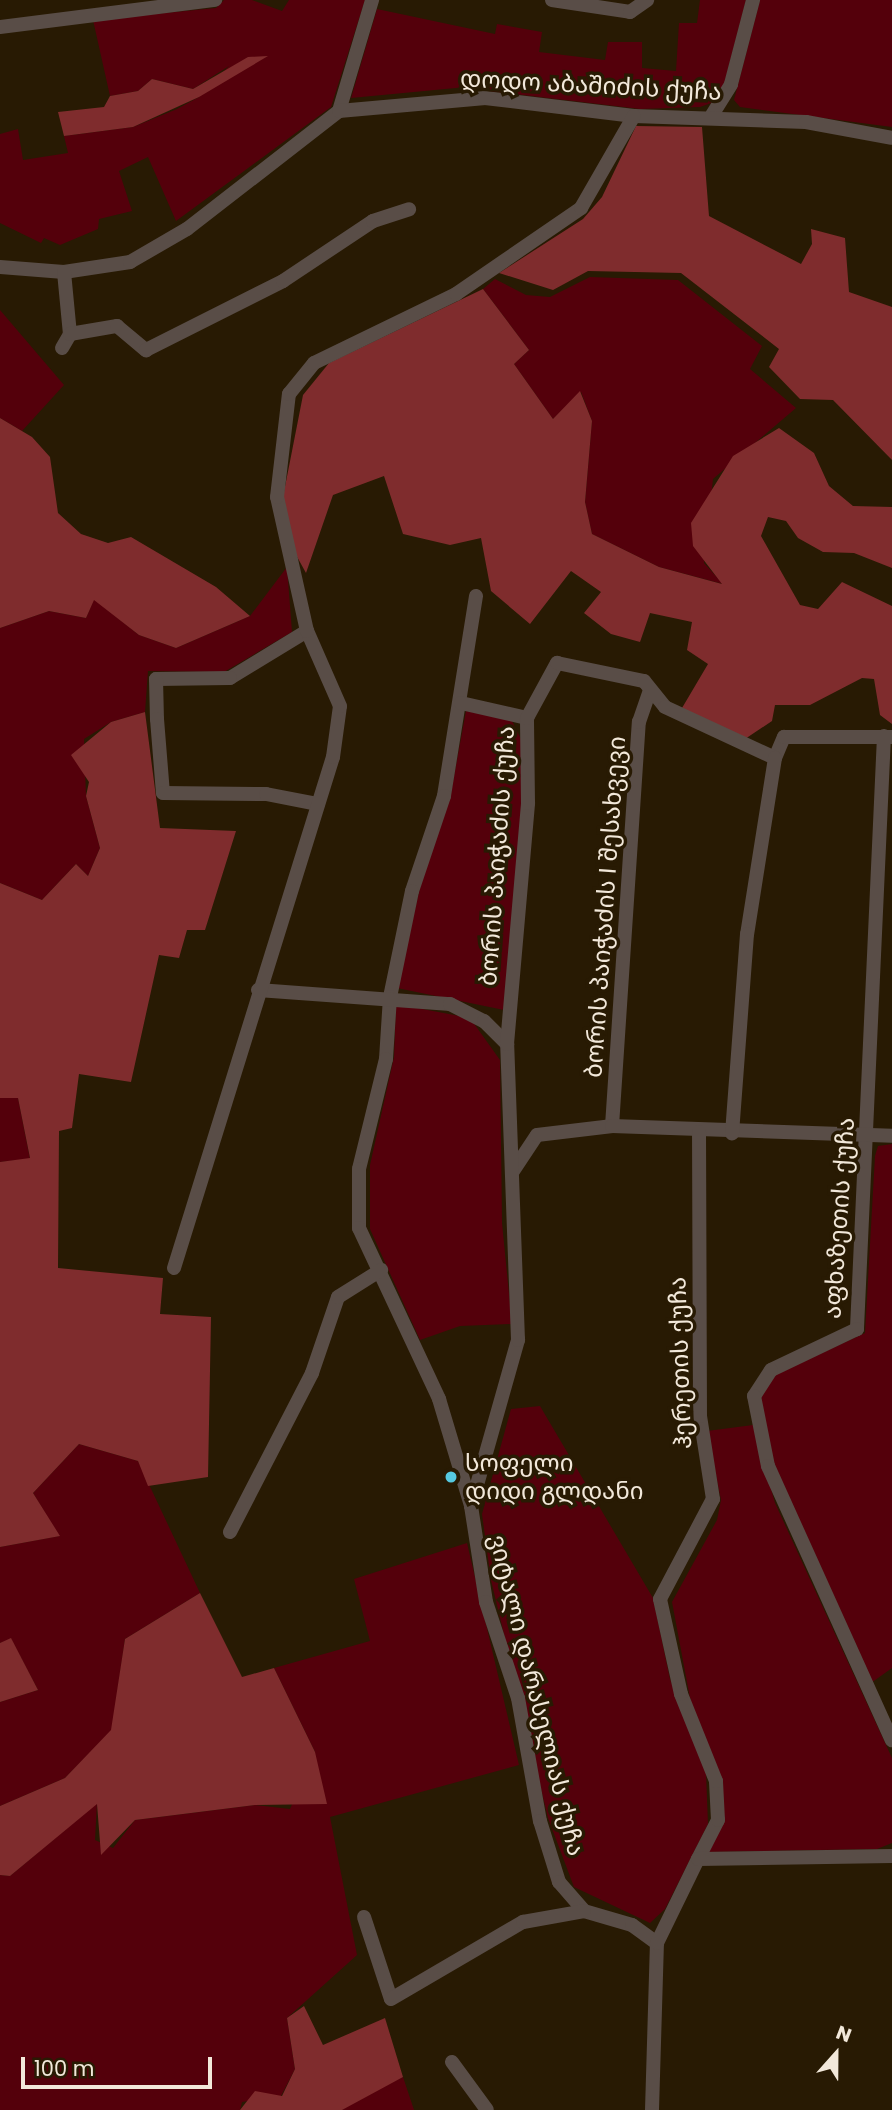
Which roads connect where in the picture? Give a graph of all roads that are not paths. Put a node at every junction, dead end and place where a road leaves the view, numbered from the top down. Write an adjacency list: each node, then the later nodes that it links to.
1 (215, 0): 6 (street)
2 (372, 0): 7 (street)
3 (552, 0): 4 (street)
4 (647, 0)
5 (753, 0): 8 (street)
6 (0, 27)
7 (339, 111): 9 (street, დოდო აბაშიძის ქუჩა); 13 (street)
8 (712, 115): 9 (street, დოდო აბაშიძის ქუჩა); 10 (street, დოდო აბაშიძის ქუჩა)
9 (634, 116): 17 (street)
10 (892, 138)
11 (409, 209): 14 (street)
12 (0, 267): 13 (street)
13 (64, 272): 14 (street)
14 (70, 334): 15 (street)
15 (62, 348)
16 (476, 596): 19 (street, ვიტალი დარასელიას ქუჩა)
17 (307, 631): 23 (street); 23 (street)
18 (649, 693): 20 (street, ბორის პაიჭაძის ქუჩა); 22 (street, ბორის პაიჭაძის ქუჩა); 27 (street, ბორის პაიჭაძის I შესახვევი)
19 (461, 703): 20 (street); 25 (street, ვიტალი დარასელიას ქუჩა)
20 (527, 718): 26 (street, ბორის პაიჭაძის ქუჩა)
21 (888, 736): 22 (street); 30 (street, აფხაზეთის ქუჩა)
22 (775, 758): 29 (street)
23 (318, 804): 24 (street)
24 (258, 990): 25 (street); 33 (street)
25 (390, 997): 26 (street); 34 (street, ვიტალი დარასელიას ქუჩა)
26 (507, 1044): 32 (street, ბორის პაიჭაძის ქუჩა)
27 (612, 1126): 28 (street); 32 (street)
28 (699, 1132): 29 (street); 39 (street, ჰერეთის ქუჩა)
29 (732, 1133): 30 (street)
30 (869, 1134): 31 (street); 37 (street, აფხაზეთის ქუჩა)
31 (892, 1136)
32 (513, 1171): 35 (street, ბორის პაიჭაძის ქუჩა)
33 (174, 1268)
34 (382, 1270): 35 (street, ვიტალი დარასელიას ქუჩა); 36 (street)
35 (471, 1506): 40 (street, ვიტალი დარასელიას ქუჩა)
36 (230, 1531)
37 (892, 1740)
38 (892, 1856): 39 (street)
39 (698, 1859): 42 (street, ჰერეთის ქუჩა)
40 (584, 1911): 41 (street); 42 (street)
41 (364, 1917)
42 (657, 1943): 45 (street)
43 (452, 2062): 44 (street)
44 (487, 2110)
45 (652, 2110)

